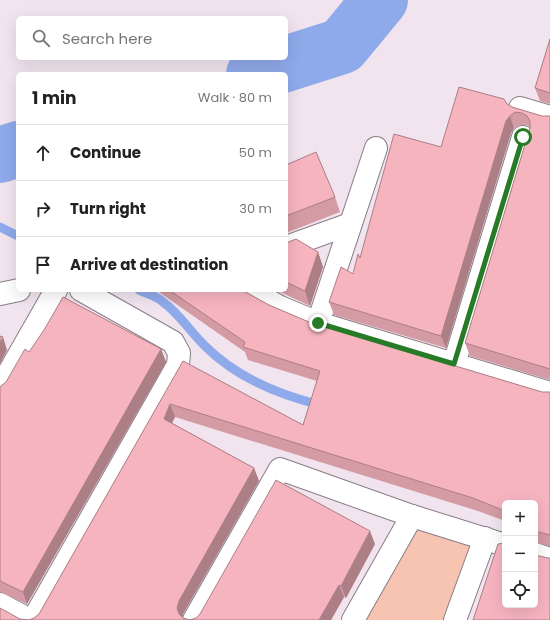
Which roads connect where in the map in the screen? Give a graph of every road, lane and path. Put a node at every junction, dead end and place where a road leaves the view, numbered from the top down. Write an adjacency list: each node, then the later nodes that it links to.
1 (520, 108): 2 (street)
2 (550, 118)
3 (523, 137): 13 (street)
4 (376, 148): 5 (street)
5 (350, 224): 6 (street); 12 (street)
6 (288, 246)
7 (16, 291): 11 (street)
8 (55, 292): 14 (street)
9 (84, 292): 21 (street)
10 (254, 292): 12 (street)
11 (0, 294)
12 (318, 323): 13 (street)
13 (454, 364): 15 (street)
14 (0, 388)
15 (550, 393)
16 (412, 516): 17 (street); 22 (street); 23 (street)
17 (495, 541): 24 (street)
18 (538, 555): 19 (street)
19 (550, 558)
20 (0, 604): 21 (street)
21 (31, 620)
22 (194, 620)
23 (353, 620)
24 (455, 620)

